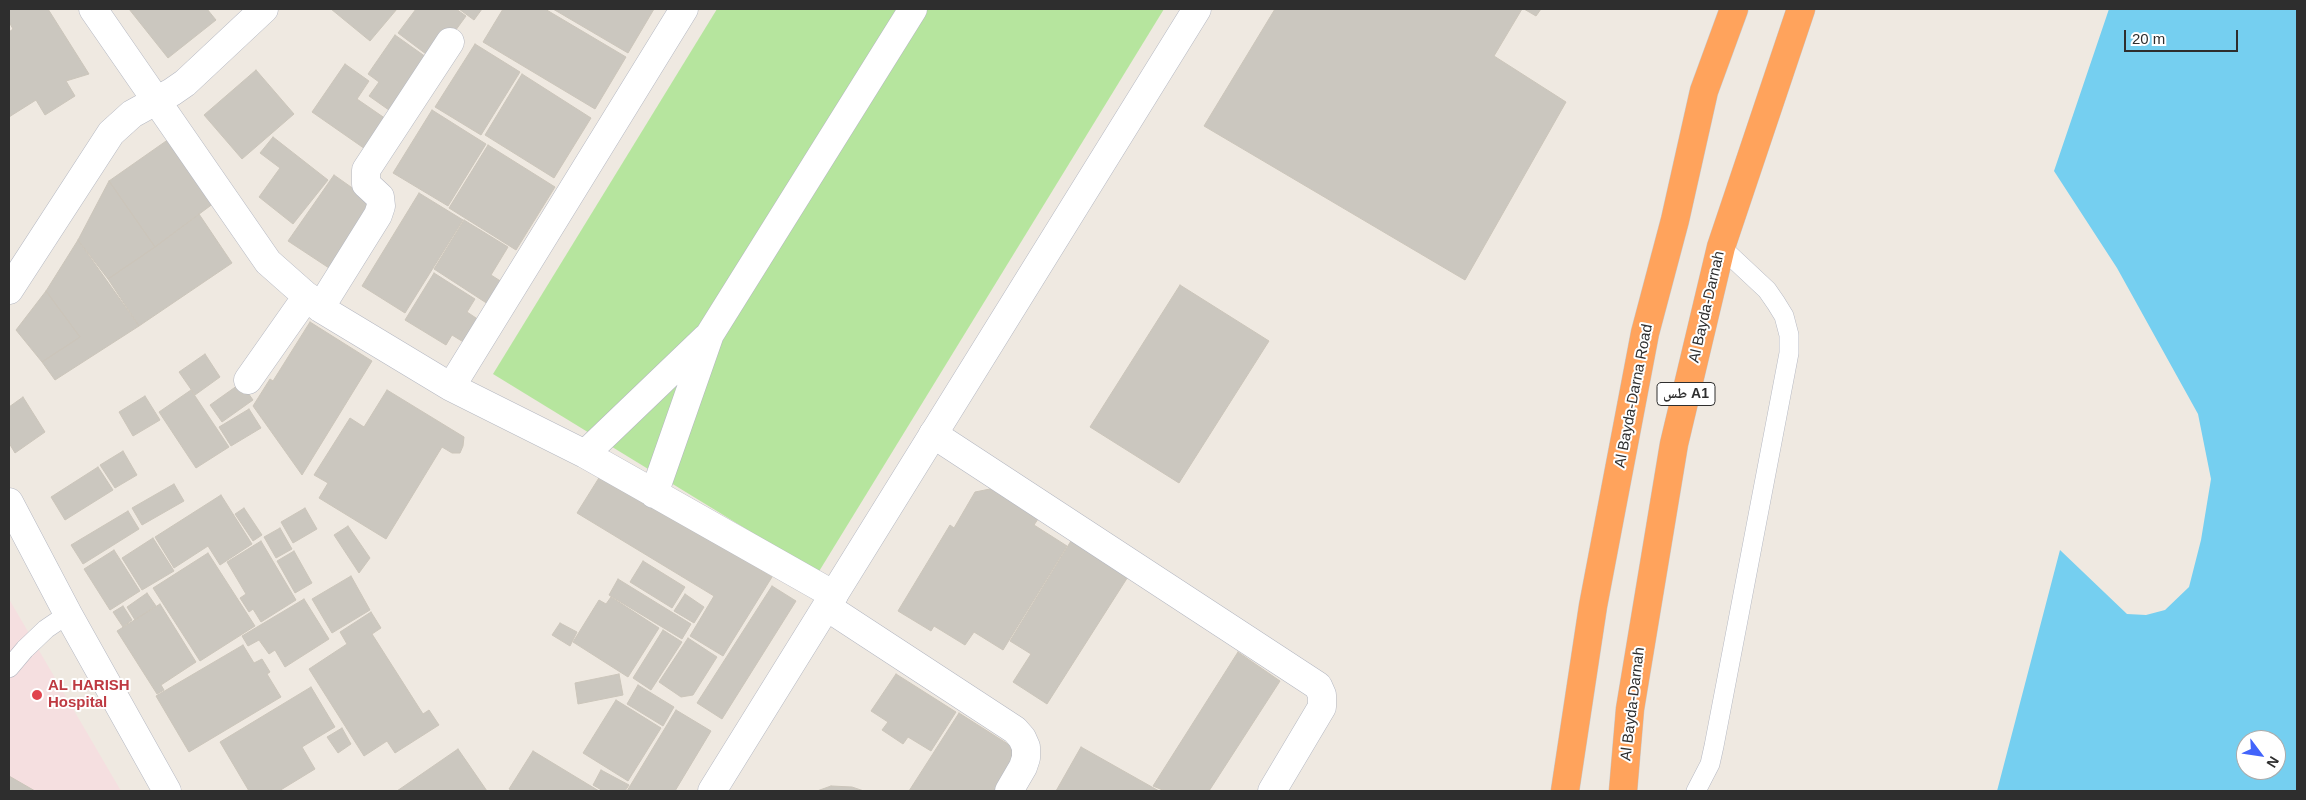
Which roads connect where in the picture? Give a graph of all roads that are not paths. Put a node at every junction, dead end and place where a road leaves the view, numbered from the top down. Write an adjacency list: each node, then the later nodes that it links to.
1 (93, 9): 9 (street)
2 (264, 9): 9 (street)
3 (684, 9): 15 (street)
4 (913, 9): 13 (street)
5 (1197, 9): 16 (street)
6 (1734, 9): 27 (highway, Al Bayda-Darna Road / طس A1)
7 (1801, 9): 10 (highway, Al Bayda-Darnah / طس A1)
8 (450, 42): 12 (street)
9 (156, 100): 11 (street); 12 (street)
10 (1721, 247): 28 (highway, Al Bayda-Darnah / طس A1); 29 (lane)
11 (9, 290)
12 (313, 302): 14 (street); 15 (street)
13 (710, 334): 17 (street); 18 (street)
14 (248, 380)
15 (452, 387): 17 (street)
16 (933, 434): 20 (street); 26 (street)
17 (585, 454): 18 (street)
18 (654, 494): 20 (street)
19 (9, 502): 21 (street)
20 (830, 601): 24 (street); 25 (street)
21 (68, 614): 22 (lane); 23 (street)
22 (9, 668)
23 (167, 791)
24 (712, 791)
25 (1009, 791)
26 (1272, 791)
27 (1565, 791)
28 (1623, 791)
29 (1696, 791)

